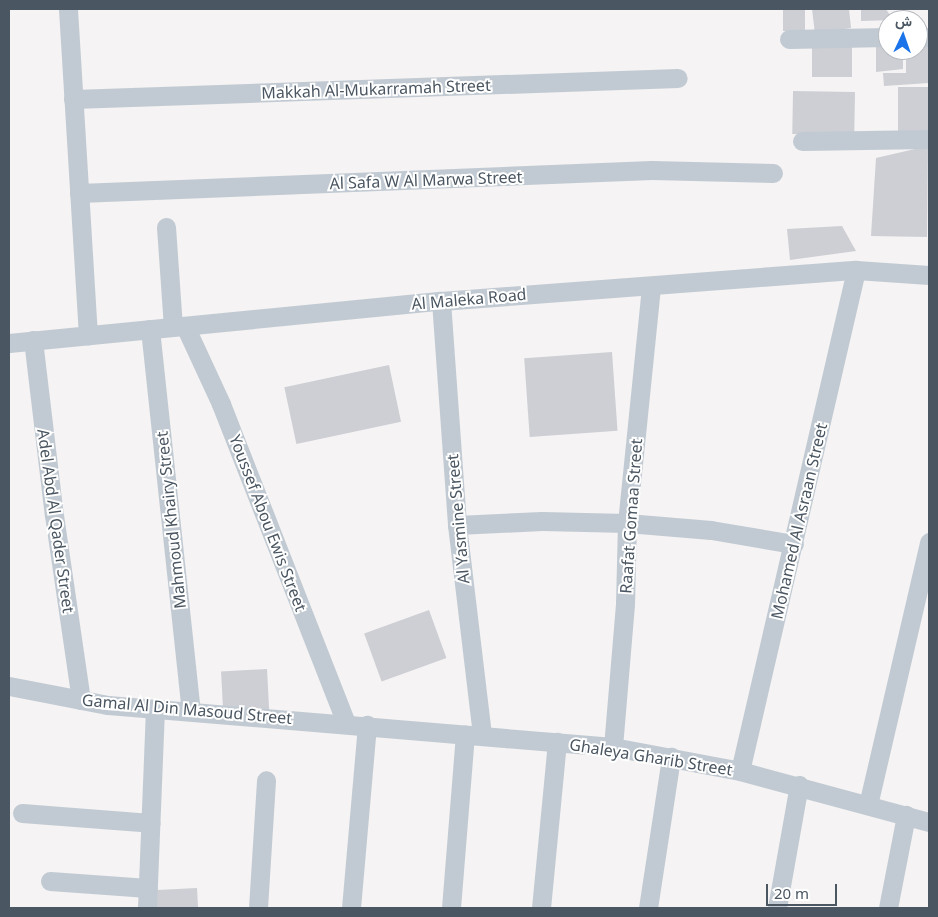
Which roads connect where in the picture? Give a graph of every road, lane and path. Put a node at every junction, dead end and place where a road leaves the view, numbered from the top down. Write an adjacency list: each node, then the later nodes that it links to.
1 (68, 9): 5 (street)
2 (878, 37): 3 (street)
3 (789, 39)
4 (678, 78): 5 (street, Makkah Al-Mukarramah Street)
5 (73, 99): 9 (street)
6 (929, 139): 7 (street)
7 (802, 141)
8 (773, 173): 9 (street, Al Safa W Al Marwa Street)
9 (79, 193): 17 (street)
10 (166, 227): 15 (street)
11 (856, 270): 12 (street, Al Maleka Road); 13 (street, Al Maleka Road); 23 (street, Mohamed Al Asraan Street)
12 (929, 275)
13 (651, 286): 14 (street, Al Maleka Road); 20 (street, Raafat Gomaa Street)
14 (441, 301): 15 (street, Al Maleka Road); 21 (street, Al Yasmine Street)
15 (179, 326): 16 (street, Al Maleka Road); 28 (street, Youssef Abou Ewis Street)
16 (150, 329): 17 (street, Al Maleka Road); 27 (street, Mahmoud Khairy Street)
17 (88, 335): 18 (street, Al Maleka Road)
18 (33, 340): 19 (street, Al Maleka Road); 25 (street, Adel Abd Al Qader Street)
19 (9, 343)
20 (627, 523): 21 (street); 23 (street); 32 (street, Raafat Gomaa Street)
21 (457, 525): 30 (street, Al Yasmine Street)
22 (929, 542): 37 (street)
23 (794, 544): 34 (street, Mohamed Al Asraan Street)
24 (9, 686): 25 (street, Gamal Al Din Masoud Street)
25 (81, 700): 26 (street, Gamal Al Din Masoud Street)
26 (155, 708): 27 (street, Gamal Al Din Masoud Street); 41 (street)
27 (191, 711): 28 (street, Gamal Al Din Masoud Street)
28 (346, 723): 29 (street, Gamal Al Din Masoud Street)
29 (367, 725): 30 (street, Ghaleya Gharib Street); 46 (street)
30 (473, 736): 31 (street, Ghaleya Gharib Street); 47 (street, Al Yasmine Street)
31 (557, 742): 32 (street, Ghaleya Gharib Street); 48 (street)
32 (613, 747): 33 (street, Ghaleya Gharib Street)
33 (671, 757): 34 (street, Ghaleya Gharib Street); 49 (street)
34 (740, 771): 36 (street, Ghaleya Gharib Street)
35 (266, 780): 45 (street)
36 (799, 785): 37 (street, Ghaleya Gharib Street); 50 (street)
37 (868, 805): 39 (street, Ghaleya Gharib Street)
38 (22, 813): 41 (street)
39 (906, 815): 40 (street, Ghaleya Gharib Street); 51 (street)
40 (929, 822)
41 (151, 823): 43 (street)
42 (50, 881): 43 (street)
43 (148, 888): 44 (street)
44 (147, 908)
45 (258, 908)
46 (351, 908)
47 (451, 908)
48 (541, 908)
49 (648, 908)
50 (777, 908)
51 (888, 908)

